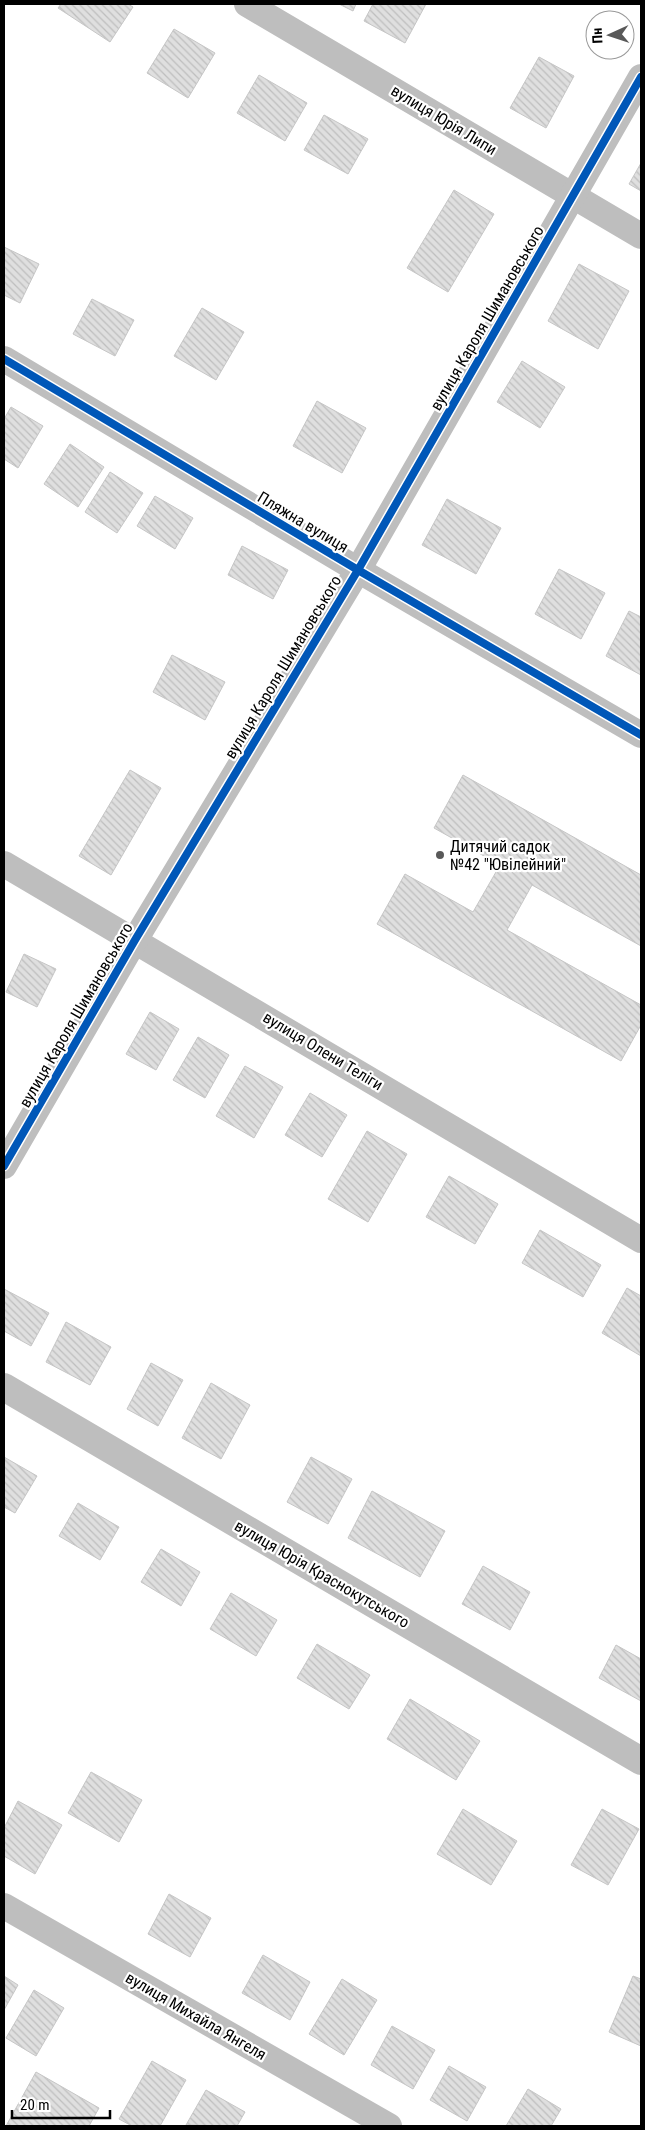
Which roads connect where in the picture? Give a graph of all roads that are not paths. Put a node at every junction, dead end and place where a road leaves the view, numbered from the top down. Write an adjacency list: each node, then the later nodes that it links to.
1 (247, 4): 3 (street, вулиця Юрія Липи)
2 (641, 76): 3 (street, вулиця Кароля Шимановського)
3 (572, 195): 4 (street, вулиця Юрія Липи); 6 (street, вулиця Кароля Шимановського)
4 (641, 236)
5 (4, 359): 6 (street, Пляжна вулиця)
6 (358, 570): 7 (street, Пляжна вулиця); 9 (street, вулиця Кароля Шимановського)
7 (641, 735)
8 (4, 864): 9 (street, вулиця Олени Теліги)
9 (135, 940): 10 (street, вулиця Кароля Шимановського); 11 (street, вулиця Олени Теліги)
10 (4, 1166)
11 (641, 1240)
12 (4, 1387): 13 (street, вулиця Юрія Краснокутського)
13 (641, 1761)
14 (4, 1906): 15 (street, вулиця Михайла Янгеля)
15 (389, 2126)

